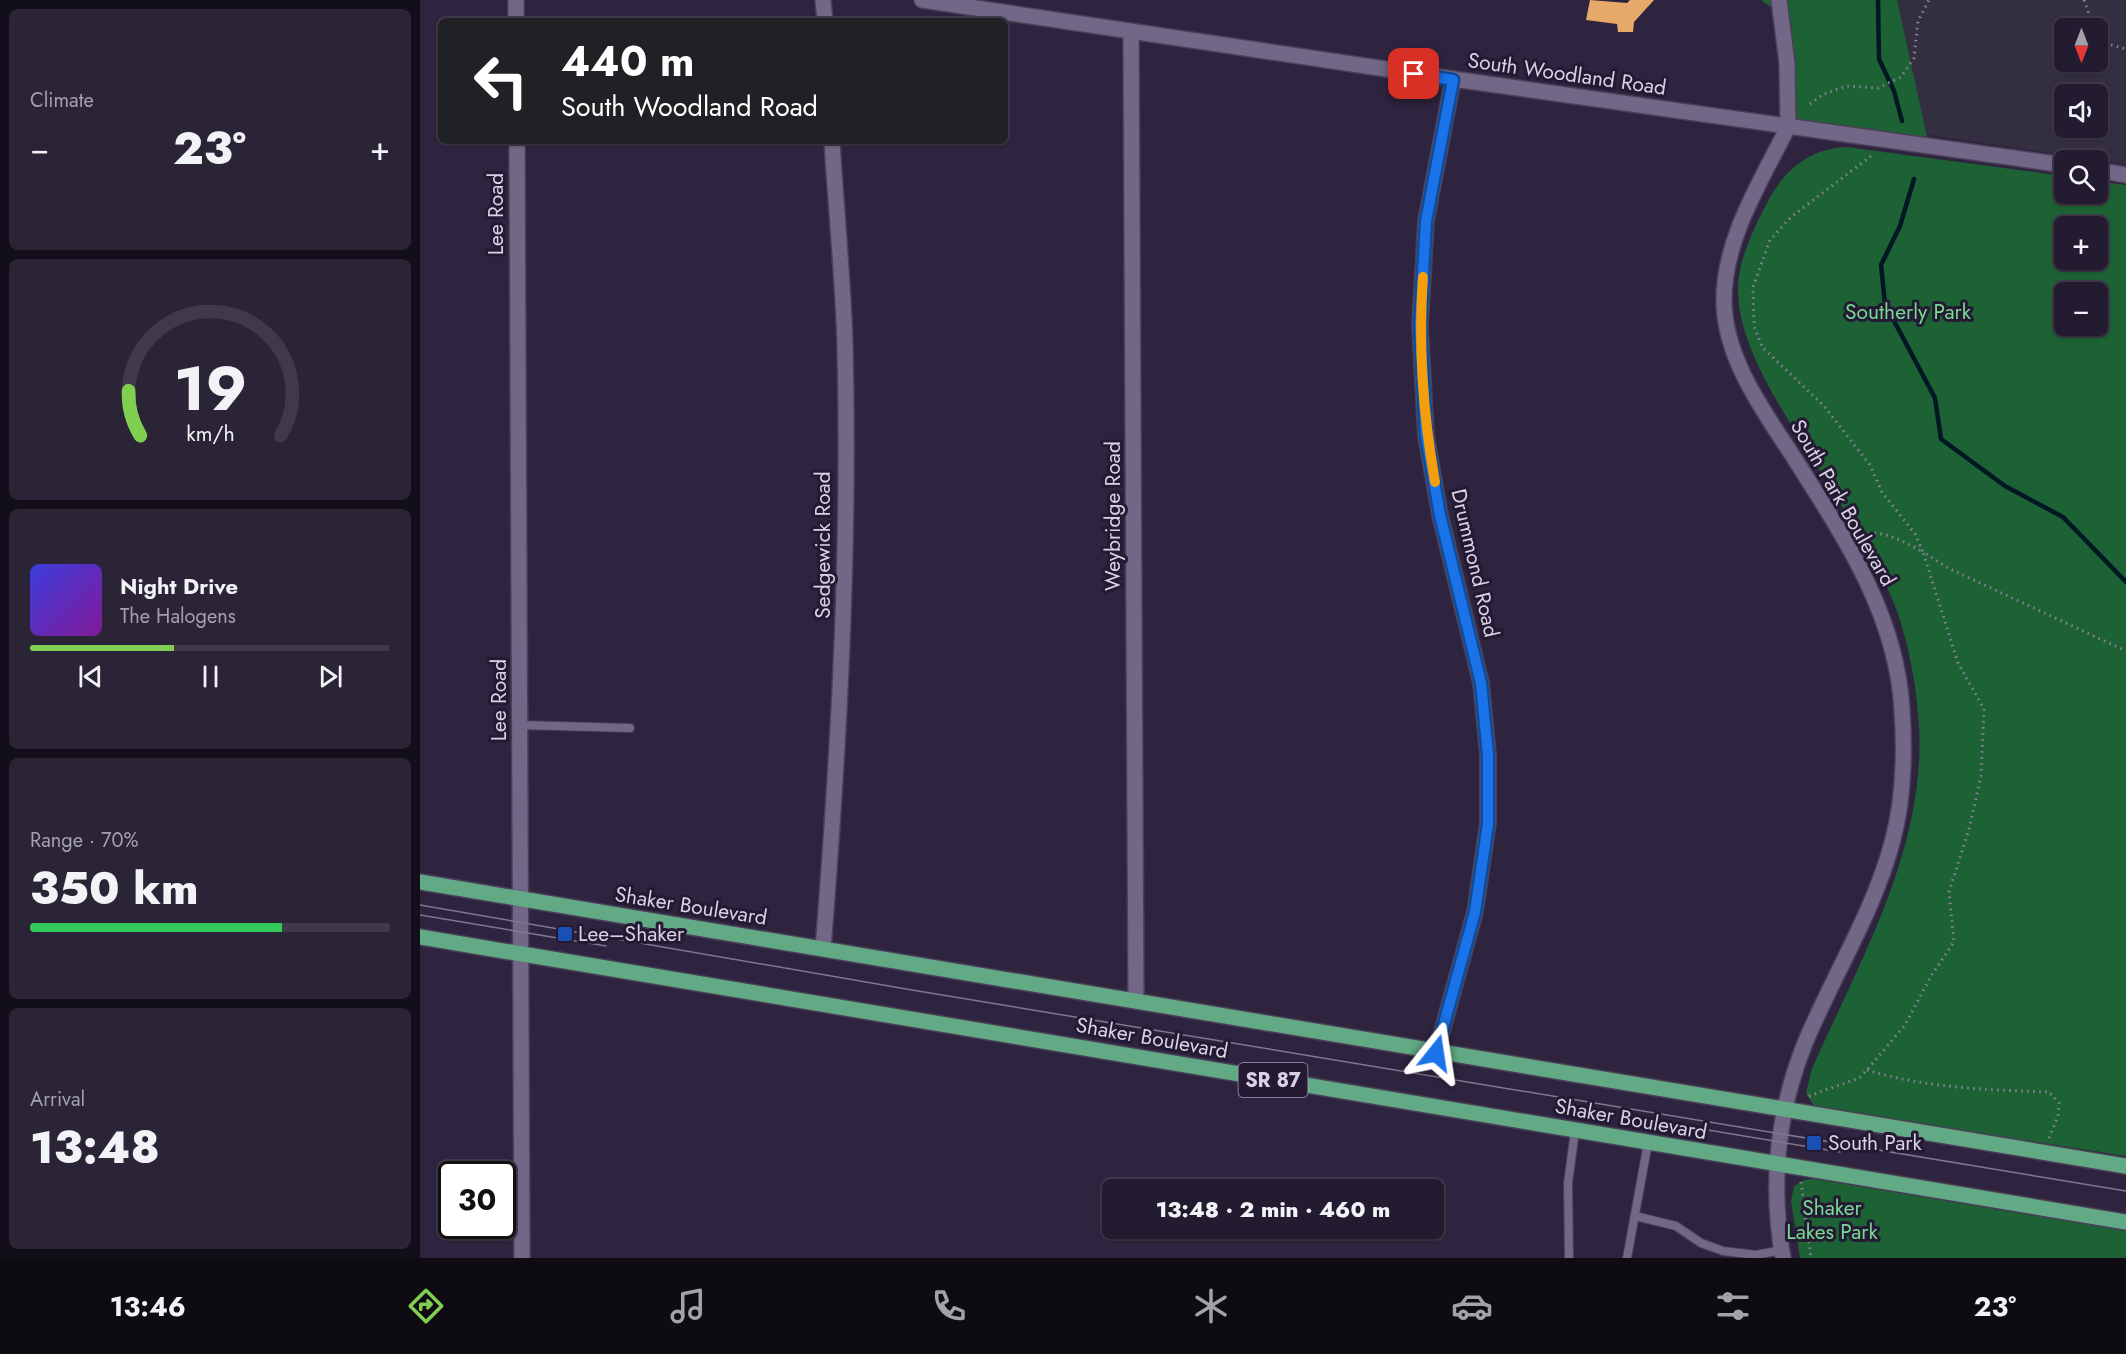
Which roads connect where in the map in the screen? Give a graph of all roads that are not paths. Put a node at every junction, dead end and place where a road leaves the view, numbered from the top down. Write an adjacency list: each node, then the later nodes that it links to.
1 (516, 0): 5 (street)
2 (823, 0): 6 (street)
3 (922, 0): 7 (street, South Woodland Road)
4 (1779, 0): 9 (street)
5 (516, 18)
6 (825, 18)
7 (1131, 31): 8 (street, South Woodland Road); 22 (street, Weybridge Road)
8 (1453, 80): 9 (street, South Woodland Road); 23 (street, Drummond Road)
9 (1788, 126): 12 (street, South Woodland Road); 24 (street, South Park Boulevard)
10 (517, 144): 15 (street, Lee Road)
11 (832, 144): 20 (street, Sedgewick Road)
12 (2054, 164)
13 (2108, 172): 14 (street)
14 (2126, 175)
15 (520, 725): 16 (lane); 18 (street, Lee Road)
16 (630, 728)
17 (420, 882): 18 (main road, Shaker Boulevard)
18 (521, 900): 20 (main road, Shaker Boulevard); 21 (street, Lee Road)
19 (420, 937): 21 (main road, Shaker Boulevard / SR 87)
20 (823, 949): 22 (main road, Shaker Boulevard)
21 (522, 953): 25 (main road, Shaker Boulevard / SR 87); 32 (street, Lee Road)
22 (1136, 1001): 23 (main road, Shaker Boulevard)
23 (1436, 1053): 24 (main road, Shaker Boulevard)
24 (1784, 1110): 27 (street, South Park Boulevard); 28 (main road, Shaker Boulevard)
25 (1575, 1131): 26 (main road, Shaker Boulevard / SR 87); 33 (lane)
26 (1648, 1143): 27 (main road, Shaker Boulevard / SR 87); 29 (lane)
27 (1776, 1164): 30 (main road, Shaker Boulevard / SR 87); 31 (street, South Park Boulevard)
28 (2126, 1166)
29 (1635, 1216): 31 (lane); 34 (lane)
30 (2126, 1222)
31 (1782, 1254)
32 (522, 1258)
33 (1569, 1258)
34 (1627, 1258)

